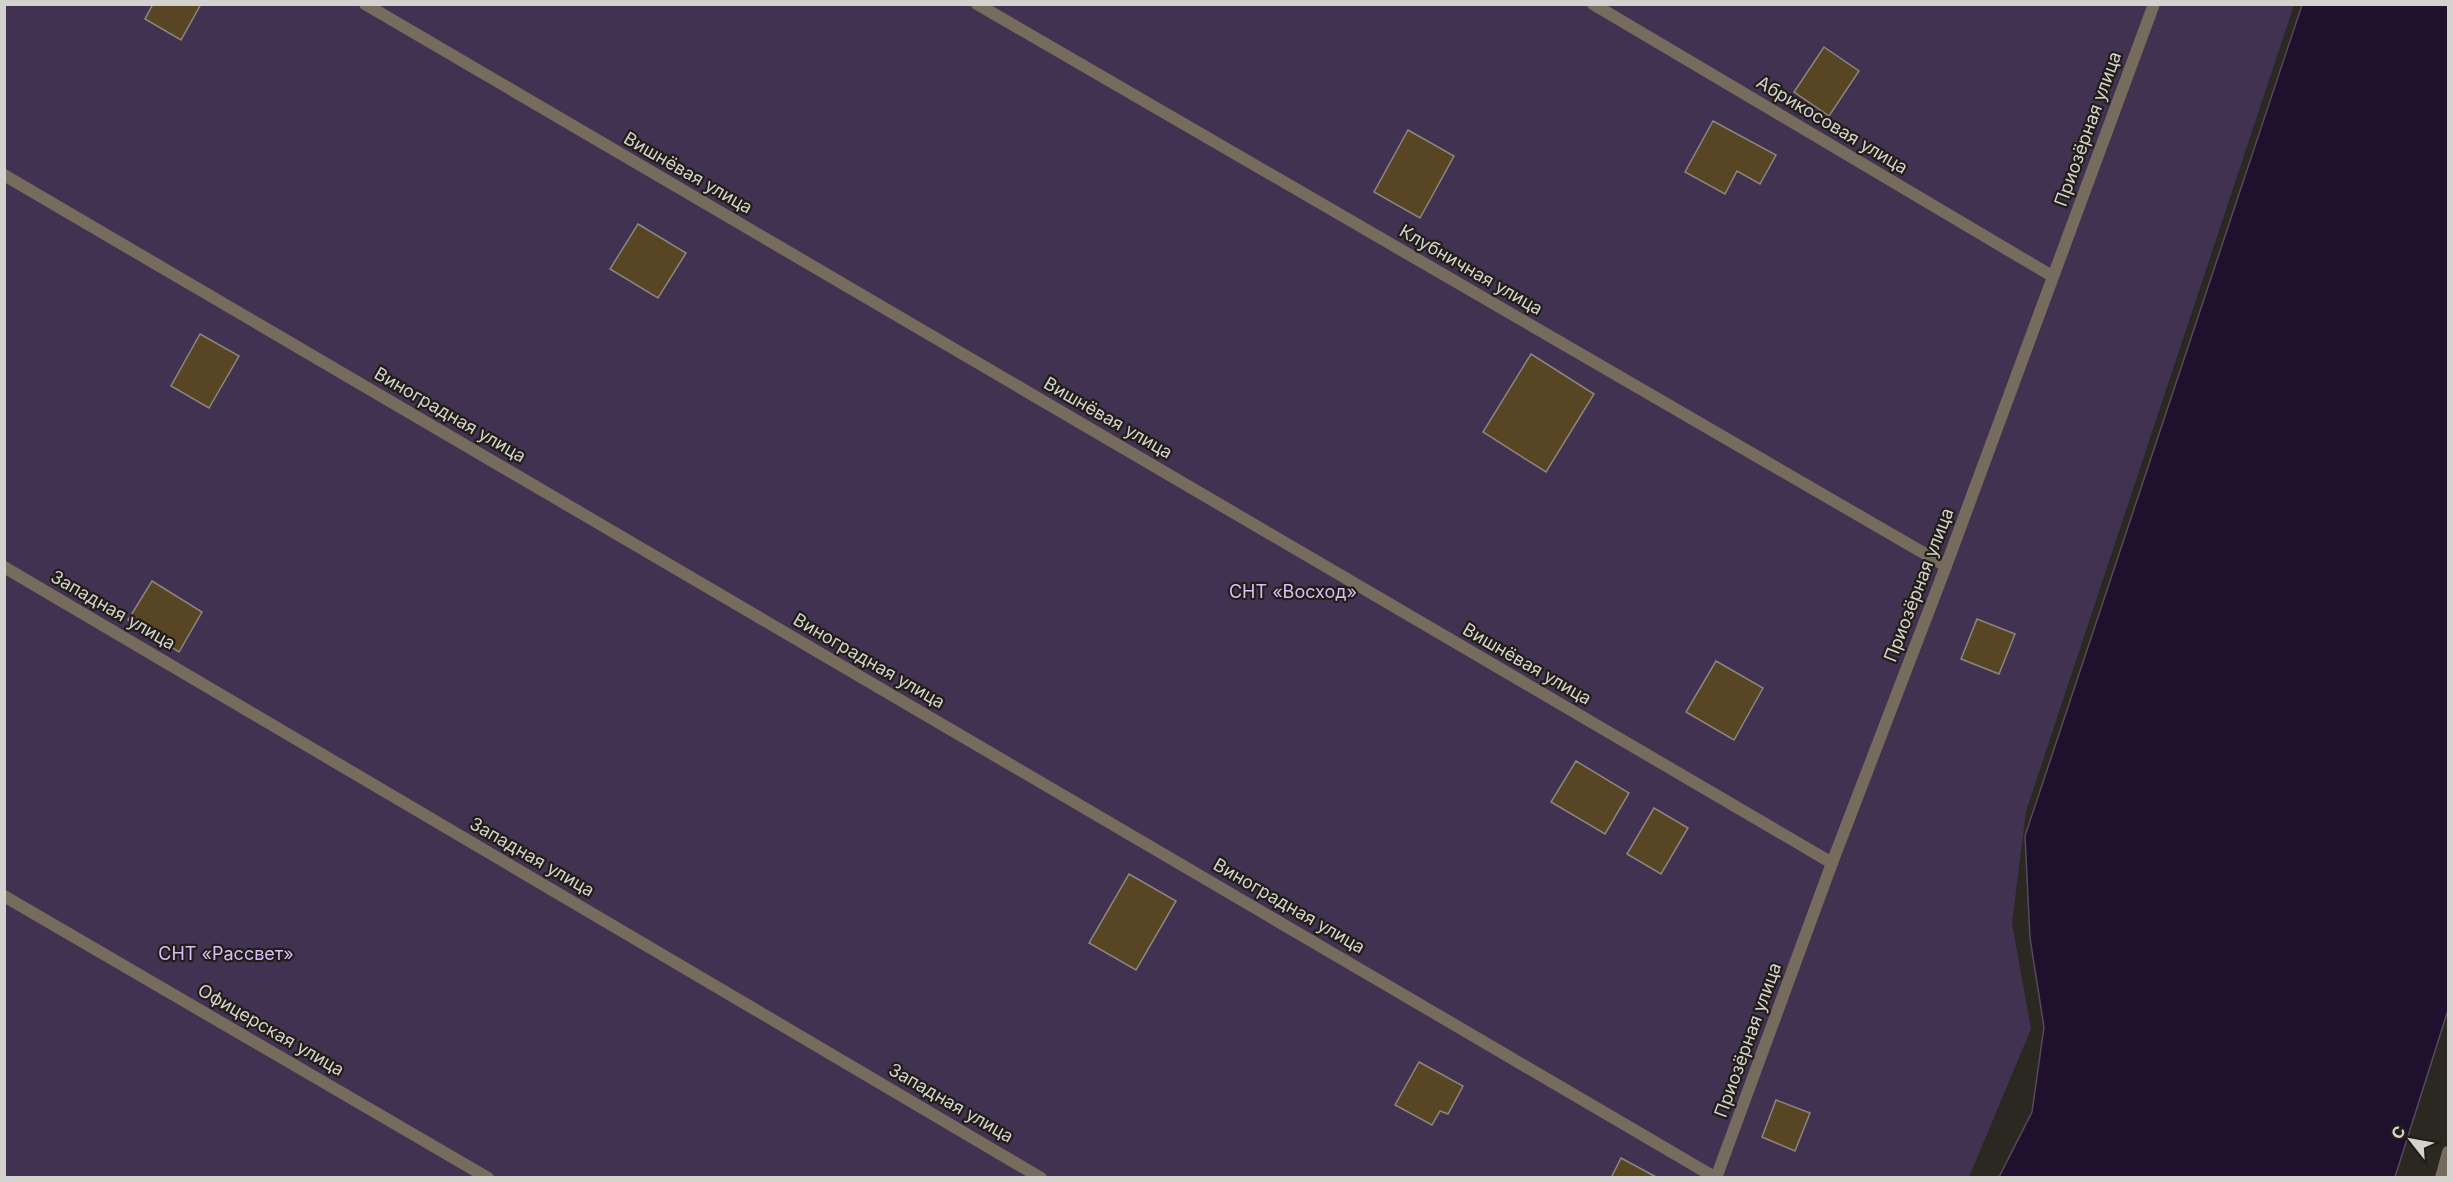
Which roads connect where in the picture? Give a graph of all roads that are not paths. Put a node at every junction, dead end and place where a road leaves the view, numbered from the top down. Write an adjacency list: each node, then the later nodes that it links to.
1 (365, 4): 9 (street, Вишнёвая улица)
2 (977, 4): 7 (street, Клубничная улица)
3 (1593, 4): 6 (street, Абрикосовая улица)
4 (2154, 4): 6 (street, Приозёрная улица)
5 (4, 175): 14 (street, Виноградная улица)
6 (2052, 276): 7 (street, Приозёрная улица)
7 (1946, 566): 9 (street, Приозёрная улица)
8 (4, 567): 13 (street, Западная улица)
9 (1832, 863): 14 (street, Приозёрная улица)
10 (4, 896): 12 (street, Офицерская улица)
11 (2448, 1152): 15 (street)
12 (488, 1178)
13 (1041, 1178)
14 (1716, 1178)
15 (2441, 1178)

